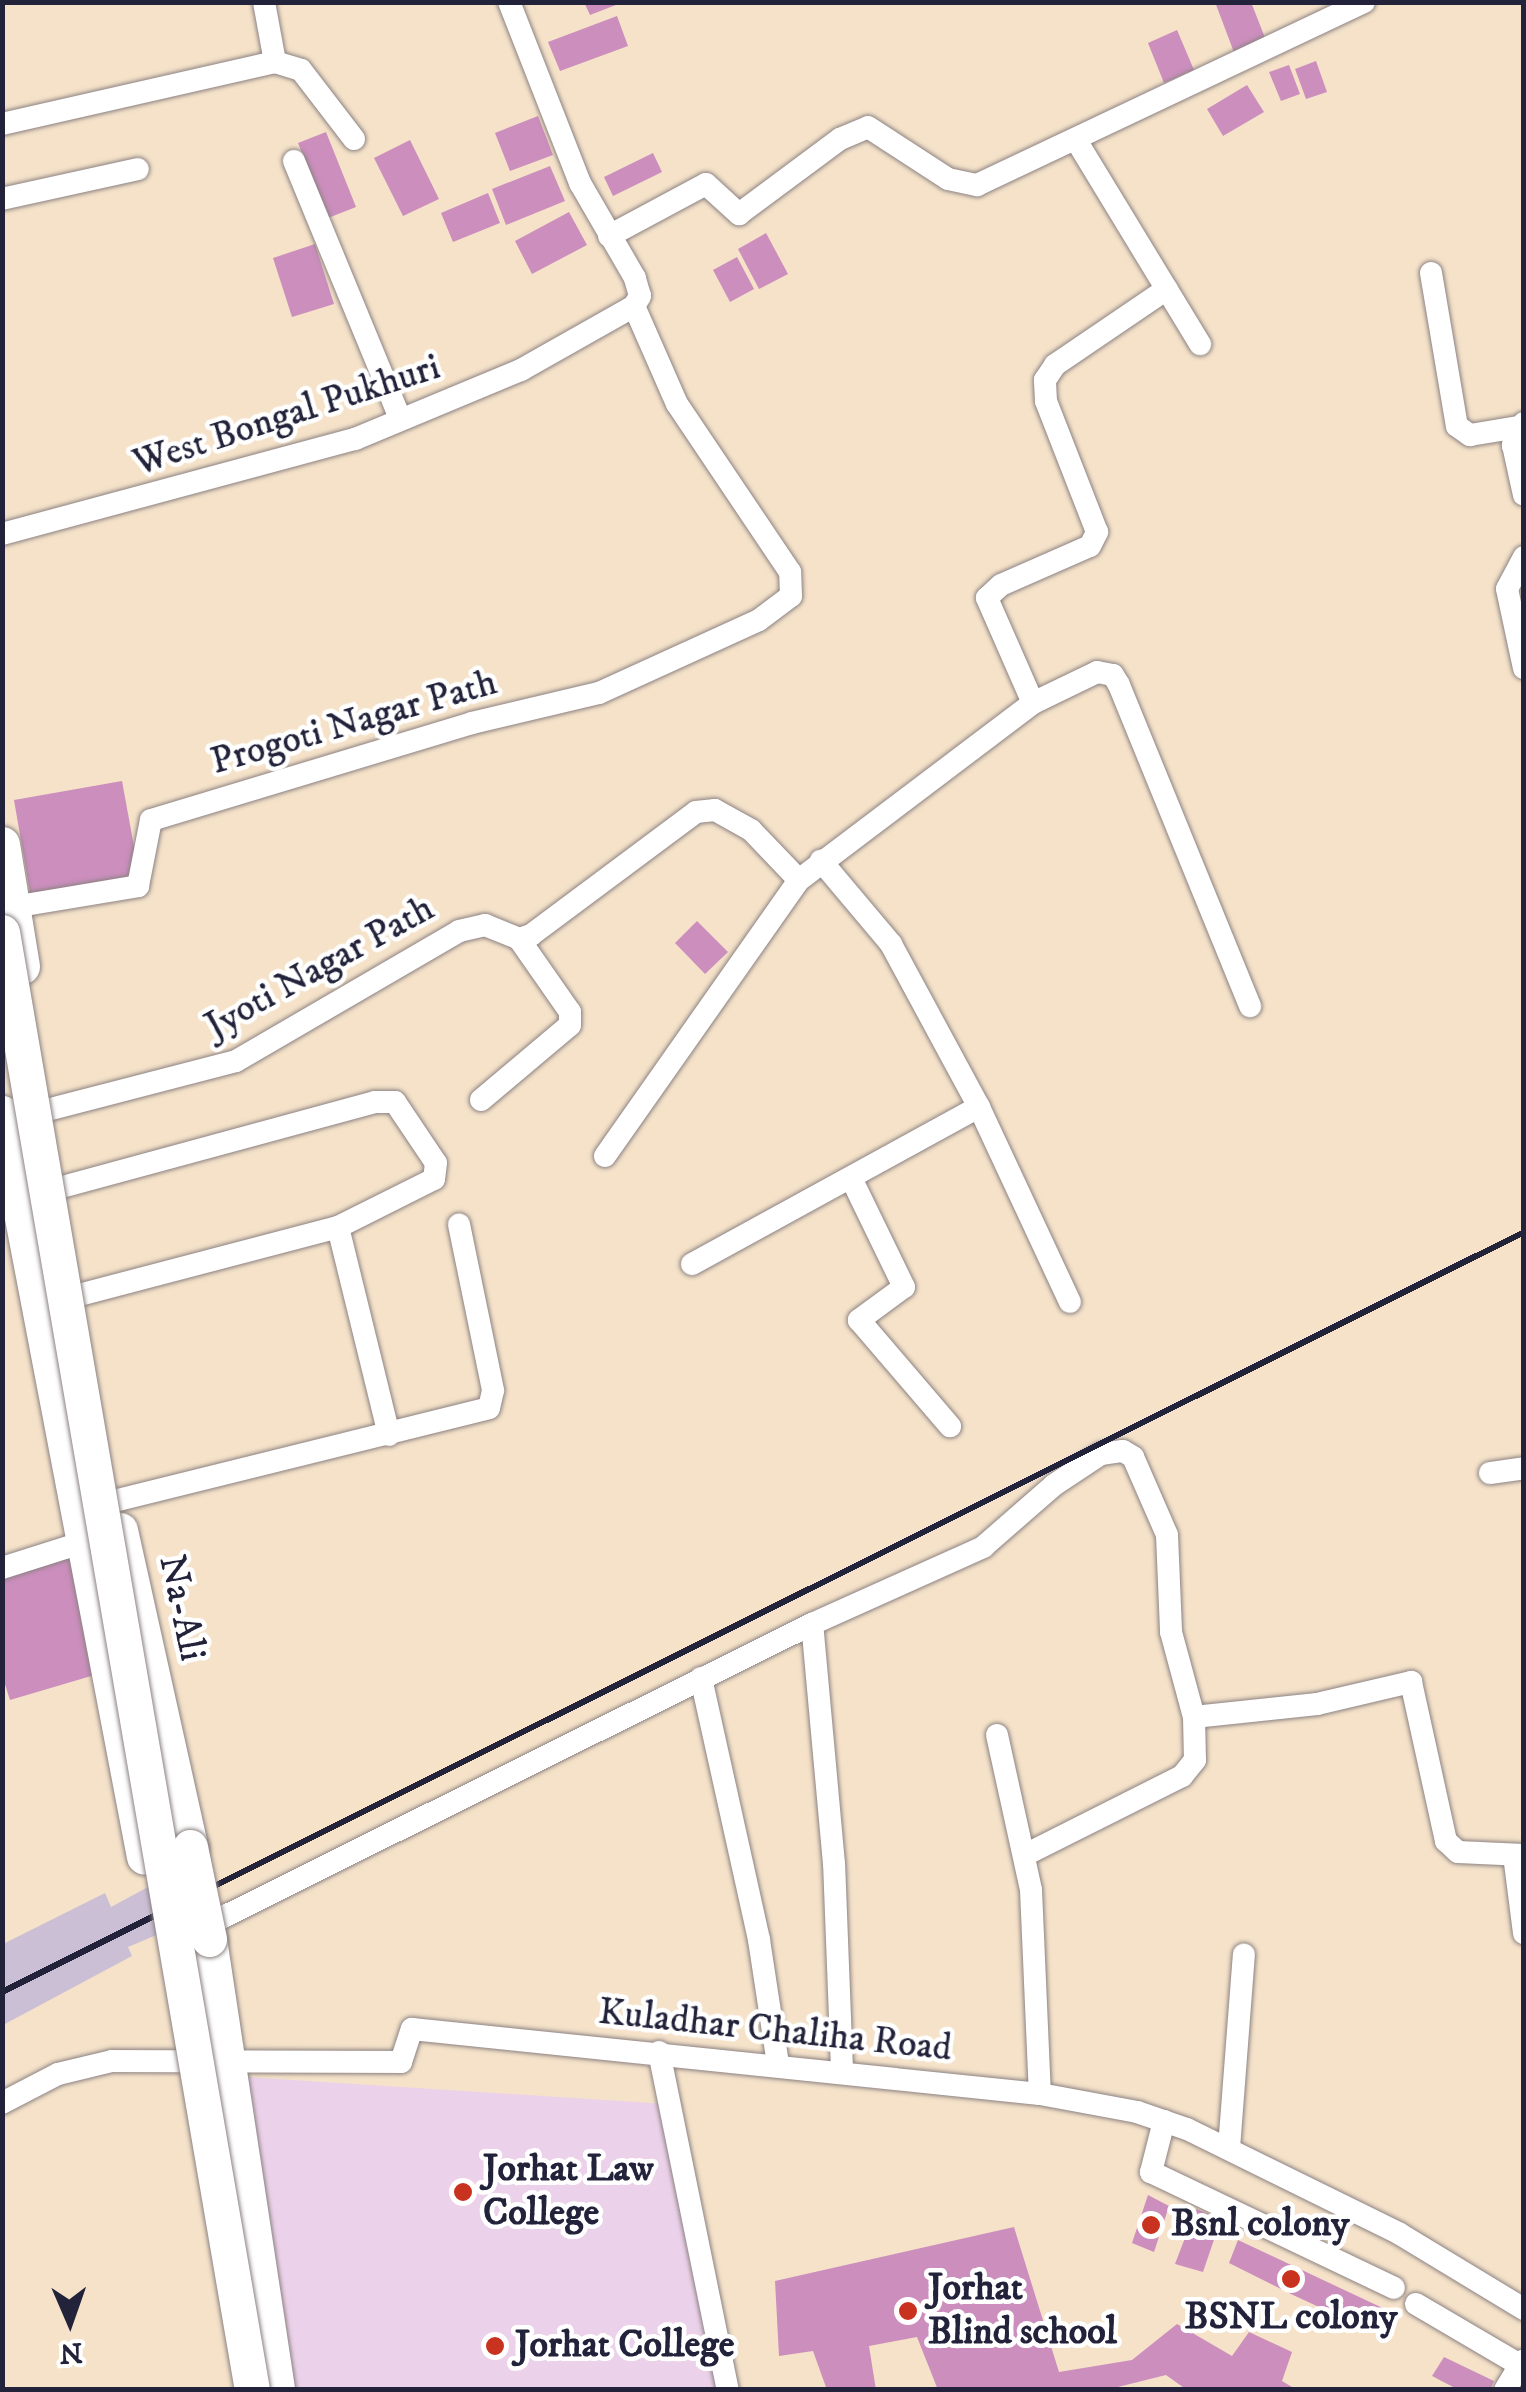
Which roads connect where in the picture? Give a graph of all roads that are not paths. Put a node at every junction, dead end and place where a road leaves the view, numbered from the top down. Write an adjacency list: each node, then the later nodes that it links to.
1 (264, 2): 4 (street)
2 (510, 2): 11 (street)
3 (1364, 2): 7 (street)
4 (275, 62): 5 (street); 6 (street)
5 (2, 124)
6 (354, 139)
7 (1076, 140): 11 (street); 13 (street)
8 (294, 162): 16 (street)
9 (138, 170): 10 (street)
10 (2, 199)
11 (609, 236): 14 (street)
12 (1431, 273): 17 (street)
13 (1167, 289): 15 (street); 22 (street)
14 (634, 306): 16 (street, West Bongal Pukhuri); 26 (street, Progoti Nagar Path)
15 (1200, 344)
16 (400, 418): 19 (street, West Bongal Pukhuri)
17 (1521, 425): 18 (street)
18 (1524, 495)
19 (2, 534)
20 (1524, 557): 21 (street)
21 (1524, 668)
22 (1033, 704): 24 (street); 28 (street)
23 (2, 844): 26 (main road, Na-Ali)
24 (821, 862): 25 (street); 30 (street)
25 (799, 880): 27 (street); 33 (street)
26 (8, 919): 31 (main road, Na-Ali); 71 (main road, bridge)
27 (519, 939): 29 (street); 31 (street, Jyoti Nagar Path)
28 (1250, 1006)
29 (481, 1100)
30 (978, 1108): 34 (street); 40 (street)
31 (47, 1110): 35 (main road, Na-Ali)
32 (2, 1113): 46 (main road)
33 (605, 1156)
34 (852, 1180): 38 (street); 41 (street)
35 (62, 1188): 37 (street); 39 (main road, Na-Ali)
36 (459, 1224): 42 (street)
37 (338, 1228): 39 (street); 42 (street)
38 (692, 1264)
39 (79, 1295): 45 (main road, Na-Ali)
40 (1070, 1302)
41 (950, 1426)
42 (389, 1435): 45 (street)
43 (1524, 1468): 44 (street)
44 (1490, 1473)
45 (114, 1501): 54 (main road, Na-Ali, bridge)
46 (84, 1542): 47 (street); 59 (main road)
47 (2, 1568)
48 (812, 1624): 49 (street); 50 (street); 61 (street)
49 (701, 1678): 54 (street); 60 (street)
50 (1194, 1717): 52 (street); 53 (street)
51 (997, 1735): 53 (street)
52 (1519, 1855): 55 (street)
53 (1025, 1856): 62 (street)
54 (208, 1932): 58 (main road, Na-Ali)
55 (1524, 1933)
56 (1244, 1954): 65 (street)
57 (659, 2052): 58 (street, Kuladhar Chaliha Road); 60 (street, Kuladhar Chaliha Road); 73 (street)
58 (225, 2058): 59 (street, Kuladhar Chaliha Road); 72 (main road, Na-Ali)
59 (178, 2060): 63 (street, Kuladhar Chaliha Road); 70 (main road)
60 (778, 2064): 61 (street, Kuladhar Chaliha Road)
61 (842, 2070): 62 (street, Kuladhar Chaliha Road)
62 (1040, 2094): 64 (street, Kuladhar Chaliha Road)
63 (2, 2103)
64 (1164, 2121): 65 (street, Kuladhar Chaliha Road); 66 (street)
65 (1229, 2148): 68 (street, Kuladhar Chaliha Road)
66 (1394, 2288)
67 (1416, 2304): 69 (street)
68 (1524, 2309)
69 (1522, 2363): 74 (street)
70 (238, 2390)
71 (252, 2390)
72 (277, 2390)
73 (728, 2390)
74 (1505, 2390)

